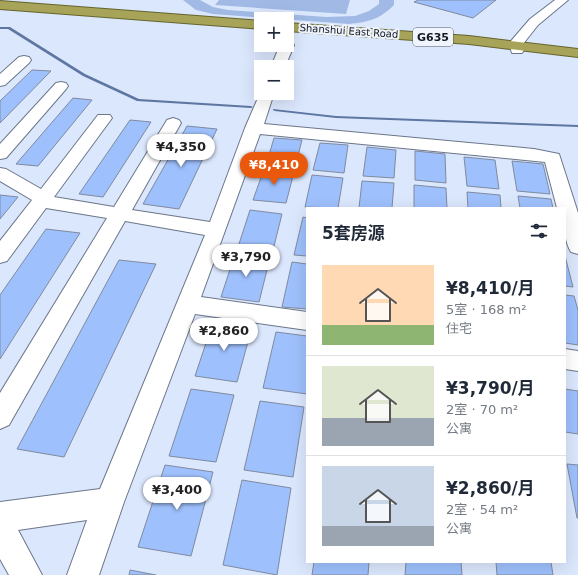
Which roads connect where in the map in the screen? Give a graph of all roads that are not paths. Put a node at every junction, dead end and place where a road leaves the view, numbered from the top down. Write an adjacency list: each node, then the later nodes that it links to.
1 (562, 0): 7 (street)
2 (0, 5): 4 (highway)
3 (0, 12): 5 (highway)
4 (254, 24)
5 (254, 31)
6 (294, 35): 7 (highway, Shanshui East Road / G635)
7 (517, 47): 8 (highway, Shanshui East Road / G635); 10 (highway, Shanshui East Road / G635)
8 (578, 53)
9 (24, 60): 11 (street)
10 (578, 60)
11 (0, 82)
12 (61, 86): 17 (street)
13 (264, 100): 16 (street)
14 (104, 118): 19 (street)
15 (173, 123): 20 (street)
16 (253, 128): 21 (street); 22 (street)
17 (0, 154)
18 (0, 173): 19 (street)
19 (43, 199): 20 (street); 23 (street)
20 (120, 214): 21 (street); 28 (street)
21 (217, 230): 24 (street)
22 (578, 247)
23 (0, 256)
24 (188, 304): 25 (street); 29 (street)
25 (306, 321)
26 (566, 359): 27 (street)
27 (578, 361)
28 (0, 417)
29 (109, 502): 30 (street); 33 (street)
30 (0, 517)
31 (0, 528): 32 (street)
32 (26, 575)
33 (83, 575)

